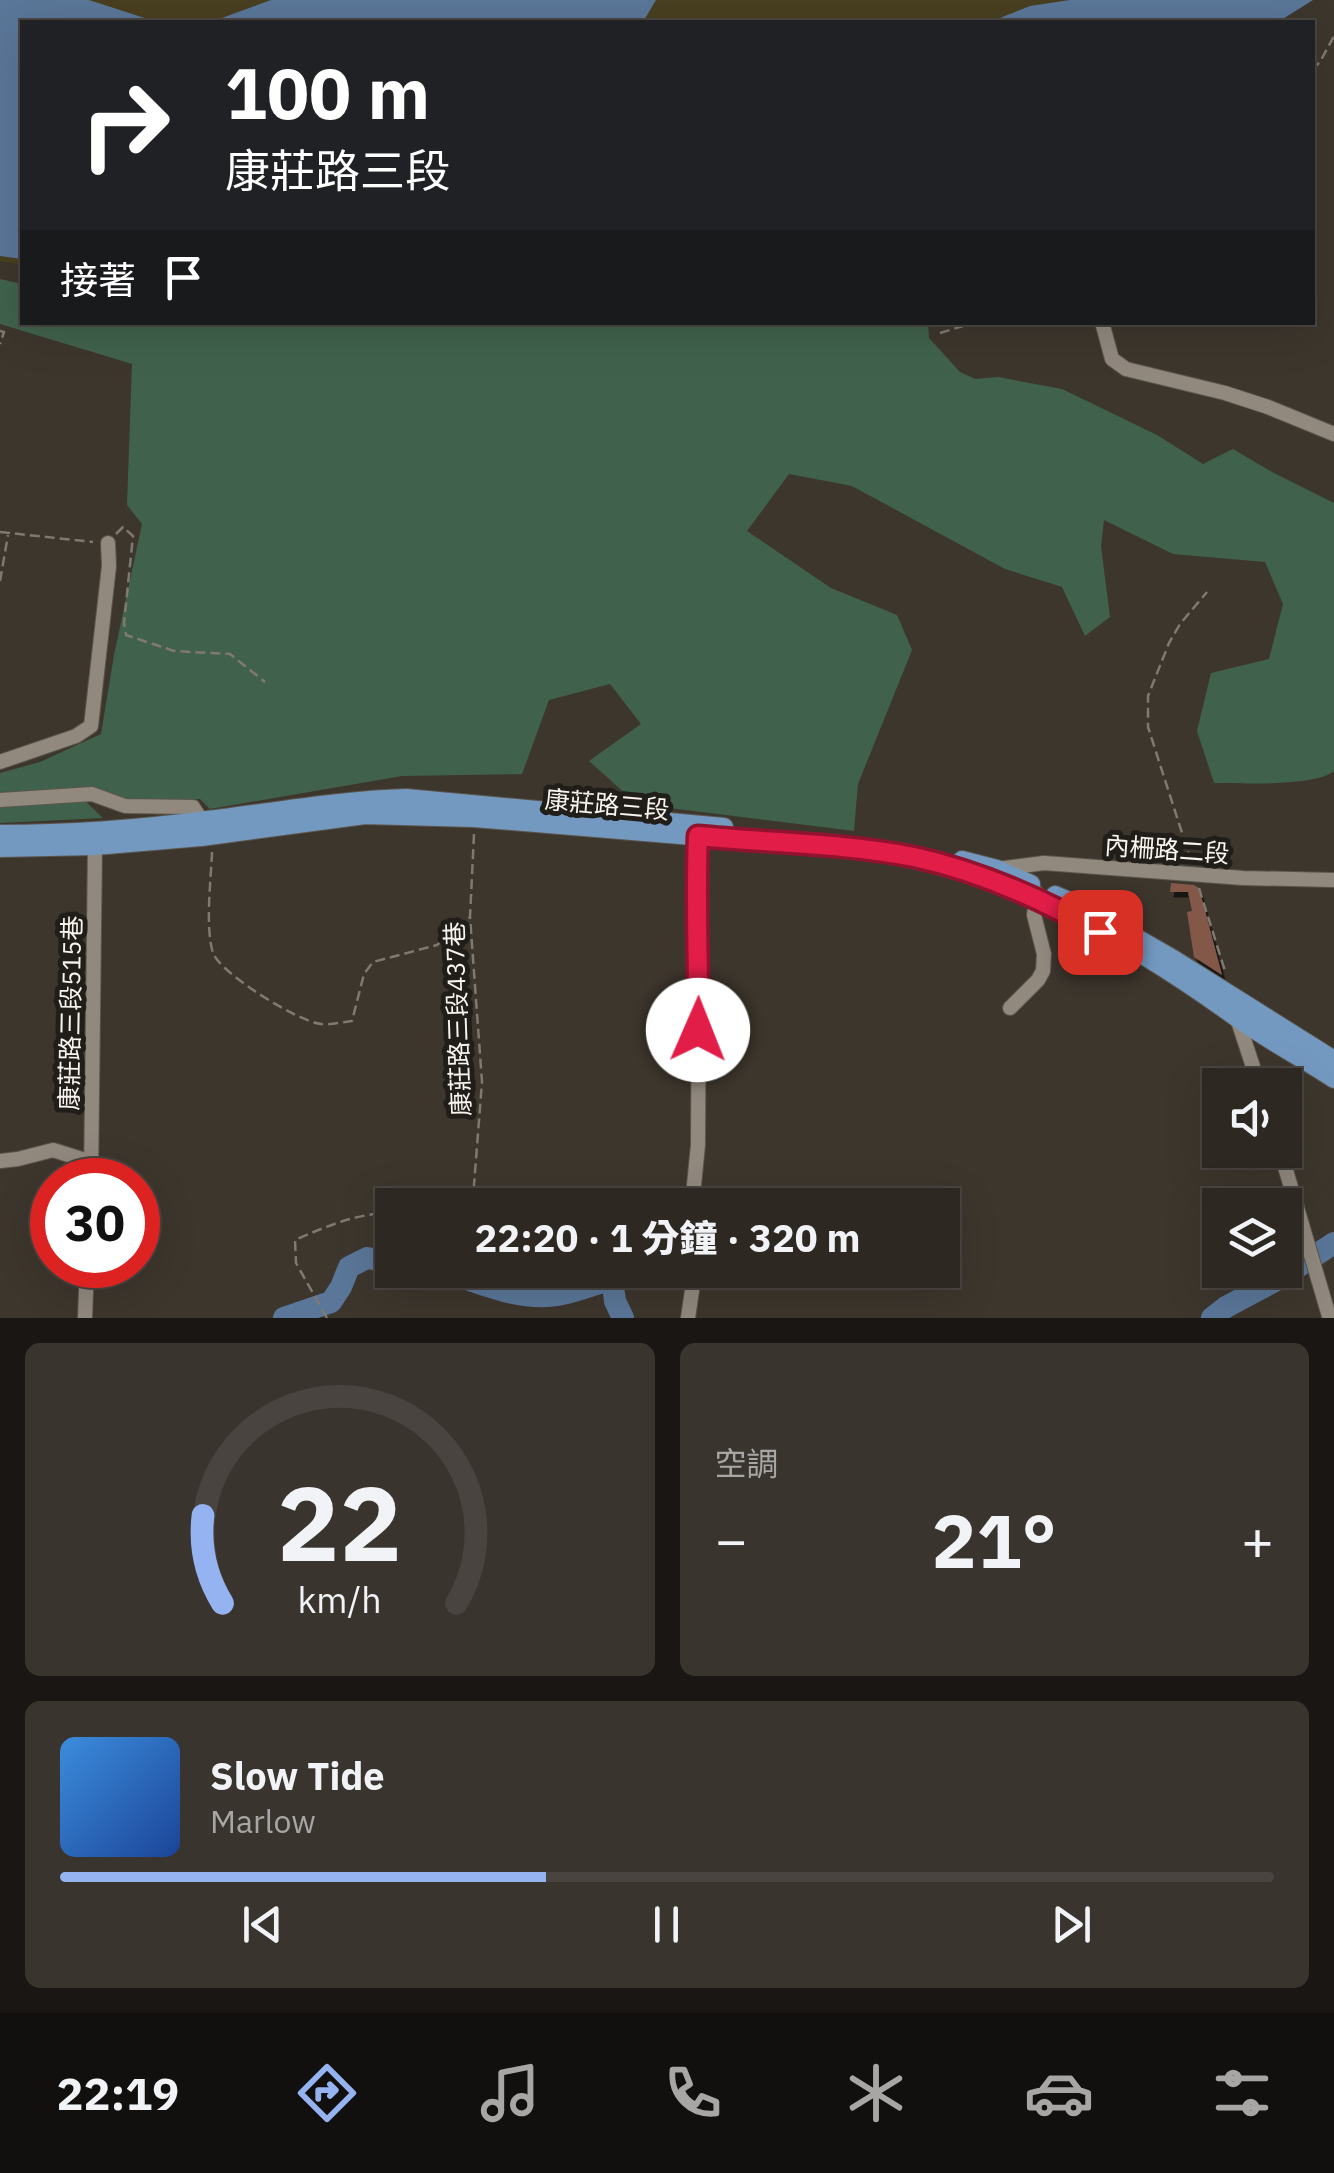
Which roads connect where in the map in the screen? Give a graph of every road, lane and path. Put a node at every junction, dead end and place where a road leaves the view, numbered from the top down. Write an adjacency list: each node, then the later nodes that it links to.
1 (1334, 36): 2 (path)
2 (1315, 67)
3 (966, 325): 6 (path)
4 (1103, 325): 8 (street)
5 (0, 331): 7 (path)
6 (940, 333)
7 (0, 344)
8 (1334, 434)
9 (0, 532): 10 (path)
10 (8, 534): 11 (path); 12 (path)
11 (108, 544): 14 (path); 15 (street)
12 (0, 581)
13 (1207, 592): 24 (path)
14 (265, 682)
15 (0, 762)
16 (0, 800): 18 (street)
17 (474, 818): 18 (main road, 康莊路三段); 20 (main road, 康莊路三段); 27 (path, 康莊路三段437巷)
18 (207, 828): 19 (main road, 康莊路三段); 21 (main road, 康莊路三段); 23 (main road, 康莊路三段); 27 (path)
19 (0, 834)
20 (698, 836): 26 (main road, 康莊路三段); 39 (street)
21 (95, 846): 22 (main road, 康莊路三段); 35 (street, 康莊路三段515巷)
22 (0, 848)
23 (996, 869): 24 (street, 內柵路二段); 26 (main road, 康莊路三段)
24 (1195, 874): 25 (street, 內柵路二段); 28 (path)
25 (1334, 880)
26 (1038, 892): 28 (main road, 康莊路三段); 29 (street); 30 (main road, 康莊路三段)
27 (470, 917): 38 (path, 康莊路三段437巷)
28 (1232, 994): 31 (main road, 康莊路三段)
29 (1010, 1008)
30 (1237, 1018): 32 (street); 33 (main road, 康莊路三段)
31 (1334, 1060)
32 (1253, 1068)
33 (1334, 1079)
34 (78, 1158): 36 (street)
35 (91, 1158)
36 (0, 1160)
37 (1285, 1168): 43 (street)
38 (474, 1188)
39 (694, 1188)
40 (375, 1214): 45 (path)
41 (87, 1288): 44 (street)
42 (692, 1288): 46 (street)
43 (1330, 1316)
44 (85, 1318)
45 (327, 1318)
46 (688, 1318)

